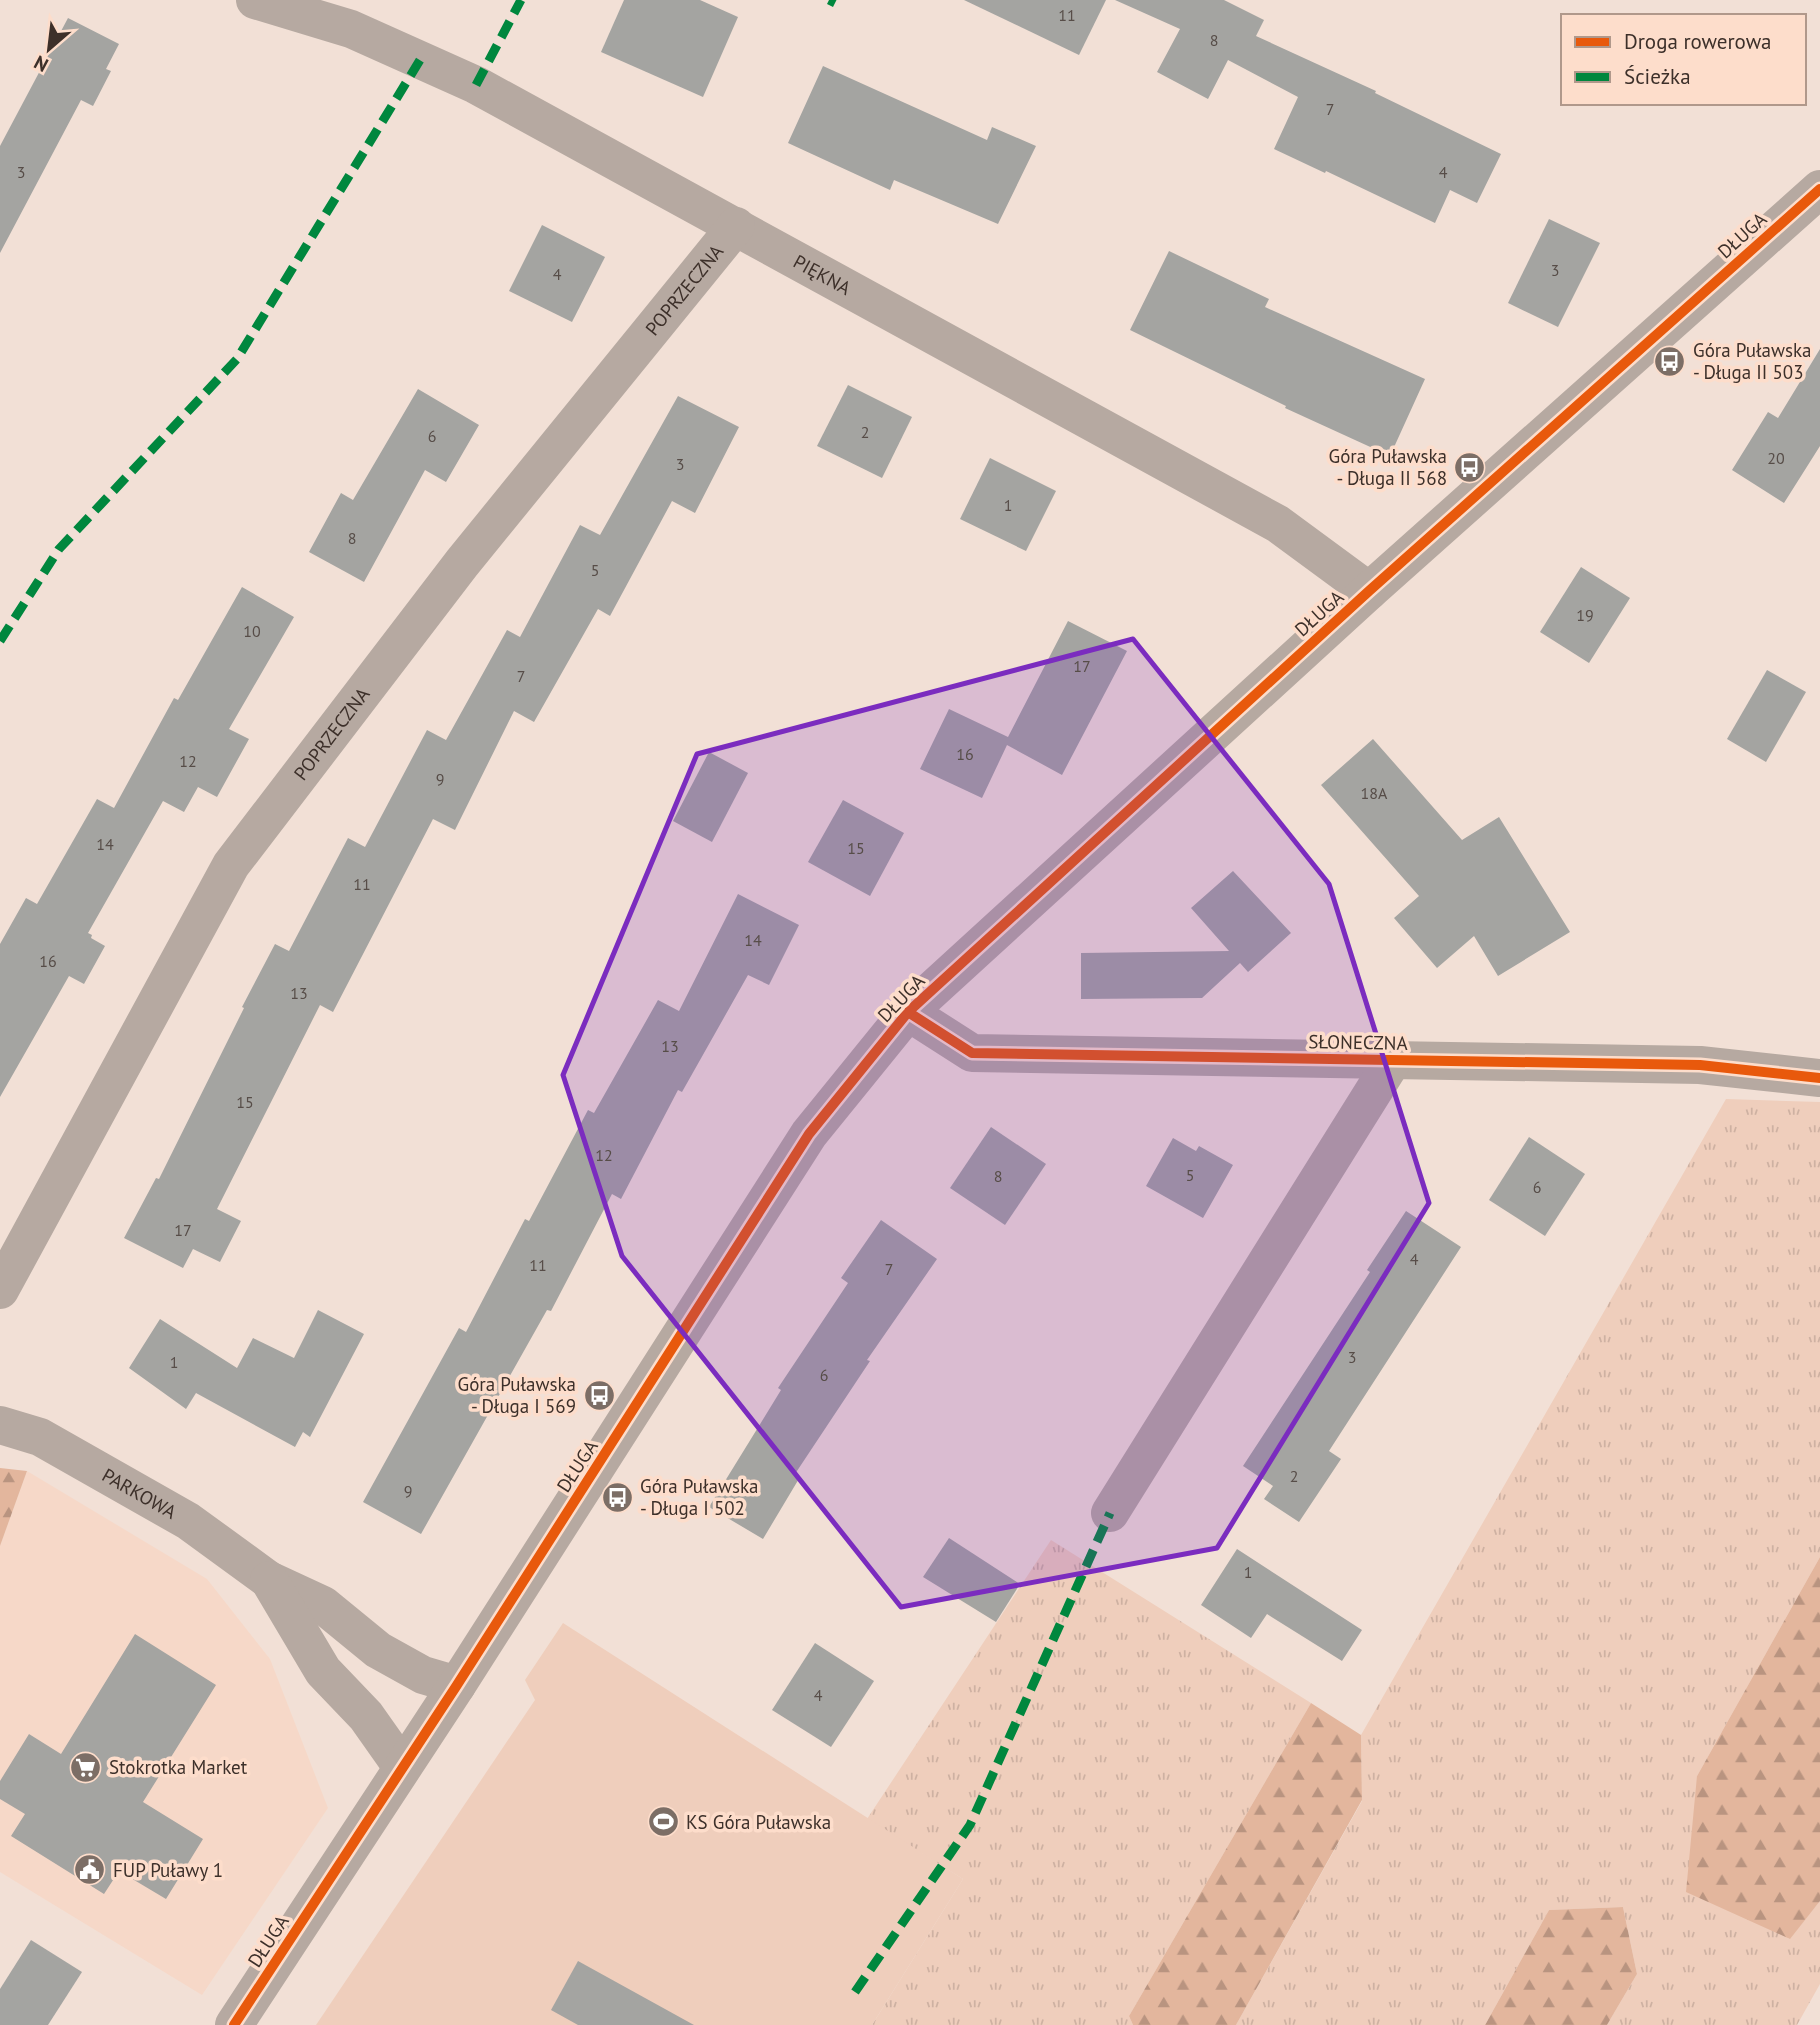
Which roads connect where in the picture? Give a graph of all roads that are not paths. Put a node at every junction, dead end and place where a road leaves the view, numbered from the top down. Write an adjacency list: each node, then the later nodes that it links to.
1 (255, 0): 3 (street, PIĘKNA)
2 (1820, 189): 4 (street, DŁUGA)
3 (736, 226): 4 (street, PIĘKNA); 8 (street, POPRZECZNA)
4 (1369, 591): 5 (street, DŁUGA)
5 (908, 1012): 6 (street, SŁONECZNA); 12 (street, DŁUGA)
6 (1393, 1060): 7 (street, SŁONECZNA); 10 (street)
7 (1820, 1078)
8 (0, 1290)
9 (0, 1424): 11 (street, PARKOWA)
10 (1110, 1513)
11 (269, 1580): 12 (street, PARKOWA); 13 (street, PARKOWA)
12 (457, 1685): 13 (street, DŁUGA)
13 (402, 1767): 14 (street, DŁUGA)
14 (234, 2025)

